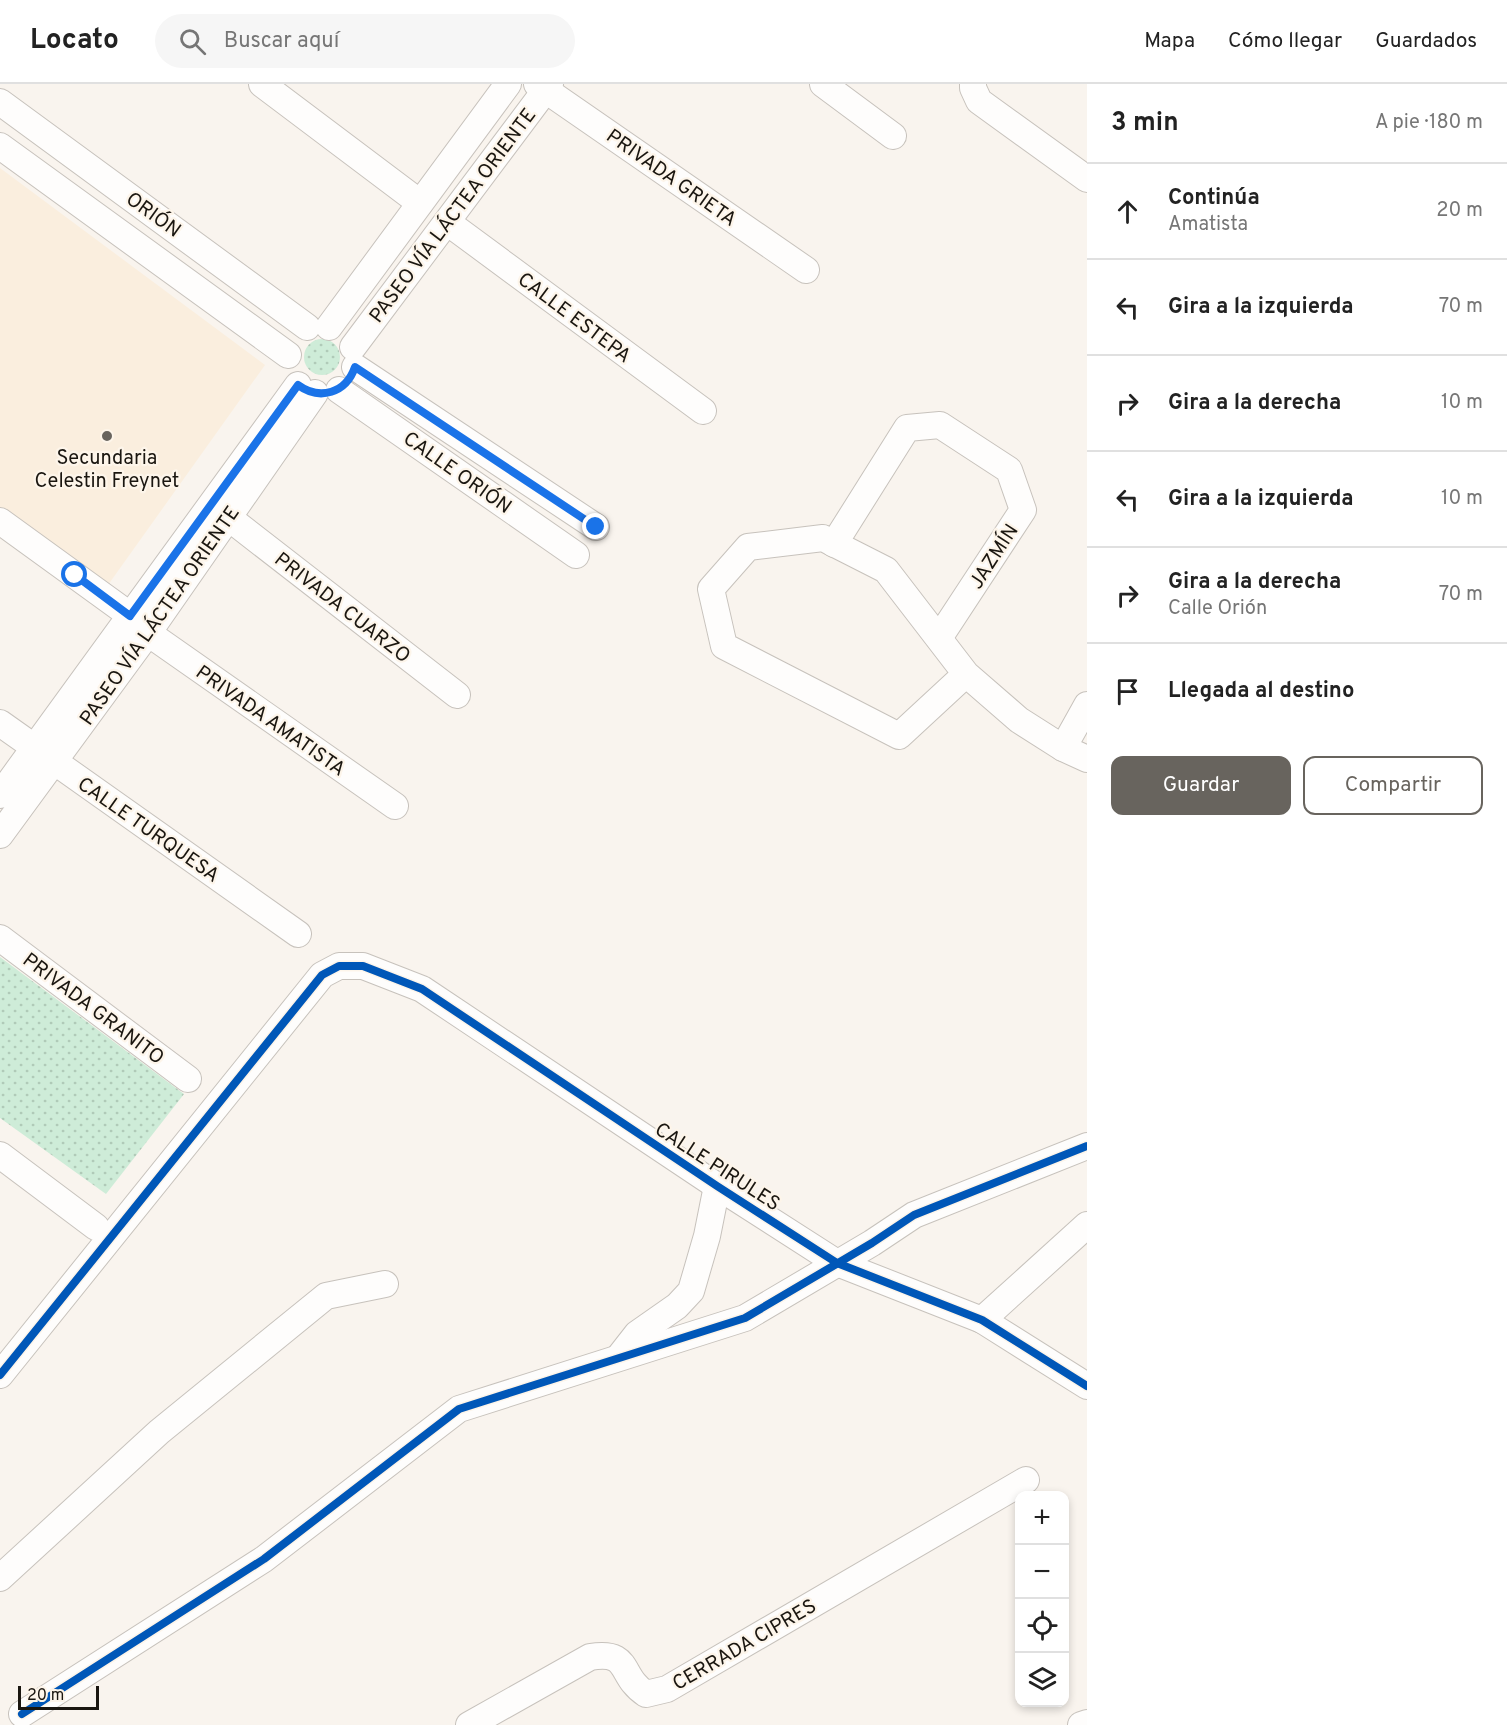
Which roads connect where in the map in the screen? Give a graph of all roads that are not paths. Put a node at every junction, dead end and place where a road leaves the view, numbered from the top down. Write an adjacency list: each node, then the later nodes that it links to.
1 (262, 84): 10 (street)
2 (508, 84): 10 (street)
3 (823, 84): 7 (street)
4 (973, 84): 9 (street)
5 (544, 86): 11 (street, PASEO VÍA LÁCTEA ORIENTE); 12 (street, PRIVADA GRIETA)
6 (0, 102): 13 (street, ORIÓN)
7 (893, 136)
8 (0, 146): 14 (street, ORIÓN)
9 (1087, 179)
10 (420, 203): 13 (street)
11 (447, 222): 15 (street, PASEO VÍA LÁCTEA ORIENTE); 17 (street, CALLE ESTEPA)
12 (806, 270)
13 (318, 327): 14 (street); 15 (street)
14 (288, 355): 16 (street)
15 (354, 357): 16 (street); 20 (street, CALLE ORIÓN)
16 (317, 389): 18 (street, PASEO VÍA LÁCTEA ORIENTE); 22 (street, CALLE ORIÓN); 23 (street)
17 (703, 411)
18 (229, 518): 23 (street, PASEO VÍA LÁCTEA ORIENTE); 26 (street, PRIVADA CUARZO)
19 (0, 520): 23 (street, PRIVADA AMATISTA)
20 (596, 527)
21 (834, 544): 24 (street); 24 (street, JAZMÍN); 25 (street)
22 (576, 555)
23 (139, 625): 30 (street, PASEO VÍA LÁCTEA ORIENTE); 33 (street, PRIVADA AMATISTA)
24 (939, 638): 25 (street)
25 (966, 674): 29 (street)
26 (457, 695)
27 (1087, 705): 29 (street)
28 (0, 723): 30 (street, CALLE TURQUESA)
29 (1064, 748): 31 (street)
30 (44, 755): 32 (street); 34 (street, PASEO VÍA LÁCTEA ORIENTE); 35 (street, CALLE TURQUESA)
31 (1087, 759)
32 (0, 795)
33 (395, 806)
34 (0, 835)
35 (298, 934)
36 (0, 938): 37 (street, PRIVADA GRANITO)
37 (188, 1079)
38 (1087, 1146): 43 (street)
39 (0, 1155): 42 (street)
40 (717, 1186): 43 (street, CALLE PIRULES); 46 (street); 47 (street, CALLE PIRULES)
41 (1087, 1225): 45 (street)
42 (96, 1227)
43 (837, 1263): 45 (street, CALLE PIRULES); 46 (street)
44 (385, 1284): 50 (street)
45 (982, 1320): 48 (street, CALLE PIRULES)
46 (619, 1358): 51 (street)
47 (0, 1375)
48 (1087, 1386)
49 (1026, 1480): 53 (street, CERRADA CIPRES)
50 (0, 1578)
51 (22, 1714)
52 (1087, 1723): 54 (street)
53 (469, 1725)
54 (1081, 1725)

